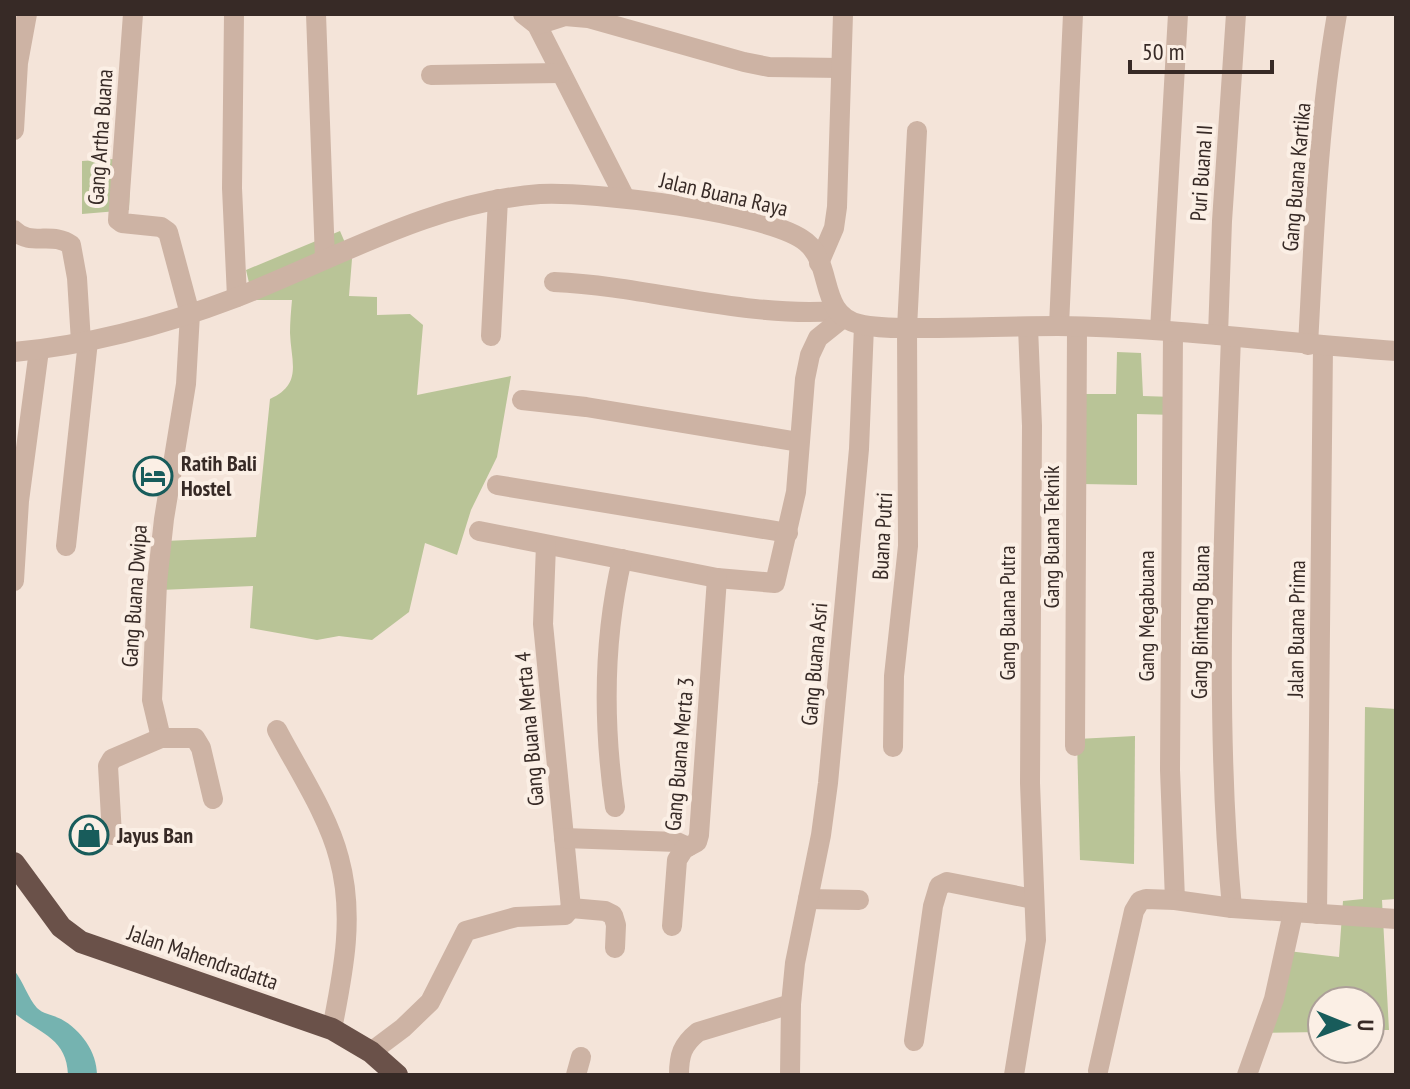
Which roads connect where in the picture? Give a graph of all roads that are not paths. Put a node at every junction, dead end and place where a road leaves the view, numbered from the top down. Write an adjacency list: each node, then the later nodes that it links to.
1 (27, 14): 14 (street)
2 (133, 14): 23 (street, Gang Artha Buana)
3 (234, 14): 22 (street)
4 (316, 14): 19 (street)
5 (843, 14): 11 (street)
6 (1073, 14): 27 (street, Gang Buana Teknik)
7 (1178, 14): 29 (street, Gang Megabuana)
8 (1236, 14): 31 (street, Puri Buana II)
9 (1337, 14): 33 (street, Gang Buana Kartika)
10 (530, 19): 11 (street); 12 (street)
11 (841, 68): 20 (street)
12 (561, 73): 13 (street); 16 (street)
13 (431, 75)
14 (14, 130)
15 (917, 131): 28 (street, Buana Putri)
16 (625, 198): 17 (street, Jalan Buana Raya); 20 (street, Jalan Buana Raya)
17 (498, 199): 19 (street, Jalan Buana Raya); 30 (street)
18 (14, 230): 32 (street)
19 (325, 259): 22 (street, Jalan Buana Raya)
20 (819, 263): 24 (street, Jalan Buana Raya)
21 (554, 282): 24 (street)
22 (237, 297): 23 (street, Jalan Buana Raya)
23 (190, 314): 32 (street, Jalan Buana Raya); 48 (street, Gang Buana Dwipa)
24 (840, 314): 25 (street); 38 (street)
25 (864, 326): 28 (street); 57 (street, Gang Buana Asri)
26 (1028, 327): 27 (street); 28 (street); 58 (street, Gang Buana Putra)
27 (1068, 327): 29 (street); 49 (street, Gang Buana Teknik)
28 (907, 328): 50 (street, Buana Putri)
29 (1166, 331): 31 (street); 60 (street, Gang Megabuana)
30 (491, 336)
31 (1225, 336): 33 (street); 62 (street, Gang Bintang Buana)
32 (84, 342): 34 (street, Jalan Buana Raya); 43 (street)
33 (1316, 346): 35 (street); 64 (street, Jalan Buana Prima)
34 (39, 350): 36 (street, Jalan Buana Raya); 46 (street)
35 (1396, 351)
36 (14, 352)
37 (522, 400): 38 (street)
38 (799, 442): 41 (street)
39 (497, 485): 41 (street)
40 (479, 531): 42 (street)
41 (788, 533): 45 (street)
42 (546, 545): 44 (street); 54 (street, Gang Buana Merta 4)
43 (66, 546)
44 (622, 559): 45 (street); 52 (street)
45 (717, 578): 55 (street, Gang Buana Merta 3)
46 (14, 581)
47 (277, 730): 69 (street)
48 (161, 738): 51 (street); 53 (street)
49 (1075, 746)
50 (893, 747)
51 (213, 799)
52 (615, 807)
53 (112, 835)
54 (564, 838): 55 (street); 61 (street, Gang Buana Merta 4)
55 (688, 847): 66 (street, Gang Buana Merta 3)
56 (14, 863): 69 (highway, Jalan Mahendradatta)
57 (808, 899): 59 (street); 68 (street, Gang Buana Asri)
58 (1033, 899): 70 (street); 76 (street, Gang Buana Putra)
59 (859, 900)
60 (1175, 900): 62 (street); 72 (street)
61 (571, 908): 67 (street); 71 (street)
62 (1232, 908): 63 (street)
63 (1293, 913): 64 (street); 77 (street)
64 (1317, 914): 65 (street)
65 (1396, 919)
66 (672, 926)
67 (615, 948)
68 (791, 1004): 74 (street); 75 (street, Gang Buana Asri)
69 (332, 1029): 71 (highway, Jalan Mahendradatta)
70 (914, 1041)
71 (371, 1052): 73 (highway, Jalan Mahendradatta)
72 (1098, 1071)
73 (397, 1075)
74 (679, 1075)
75 (790, 1075)
76 (1014, 1075)
77 (1247, 1075)

